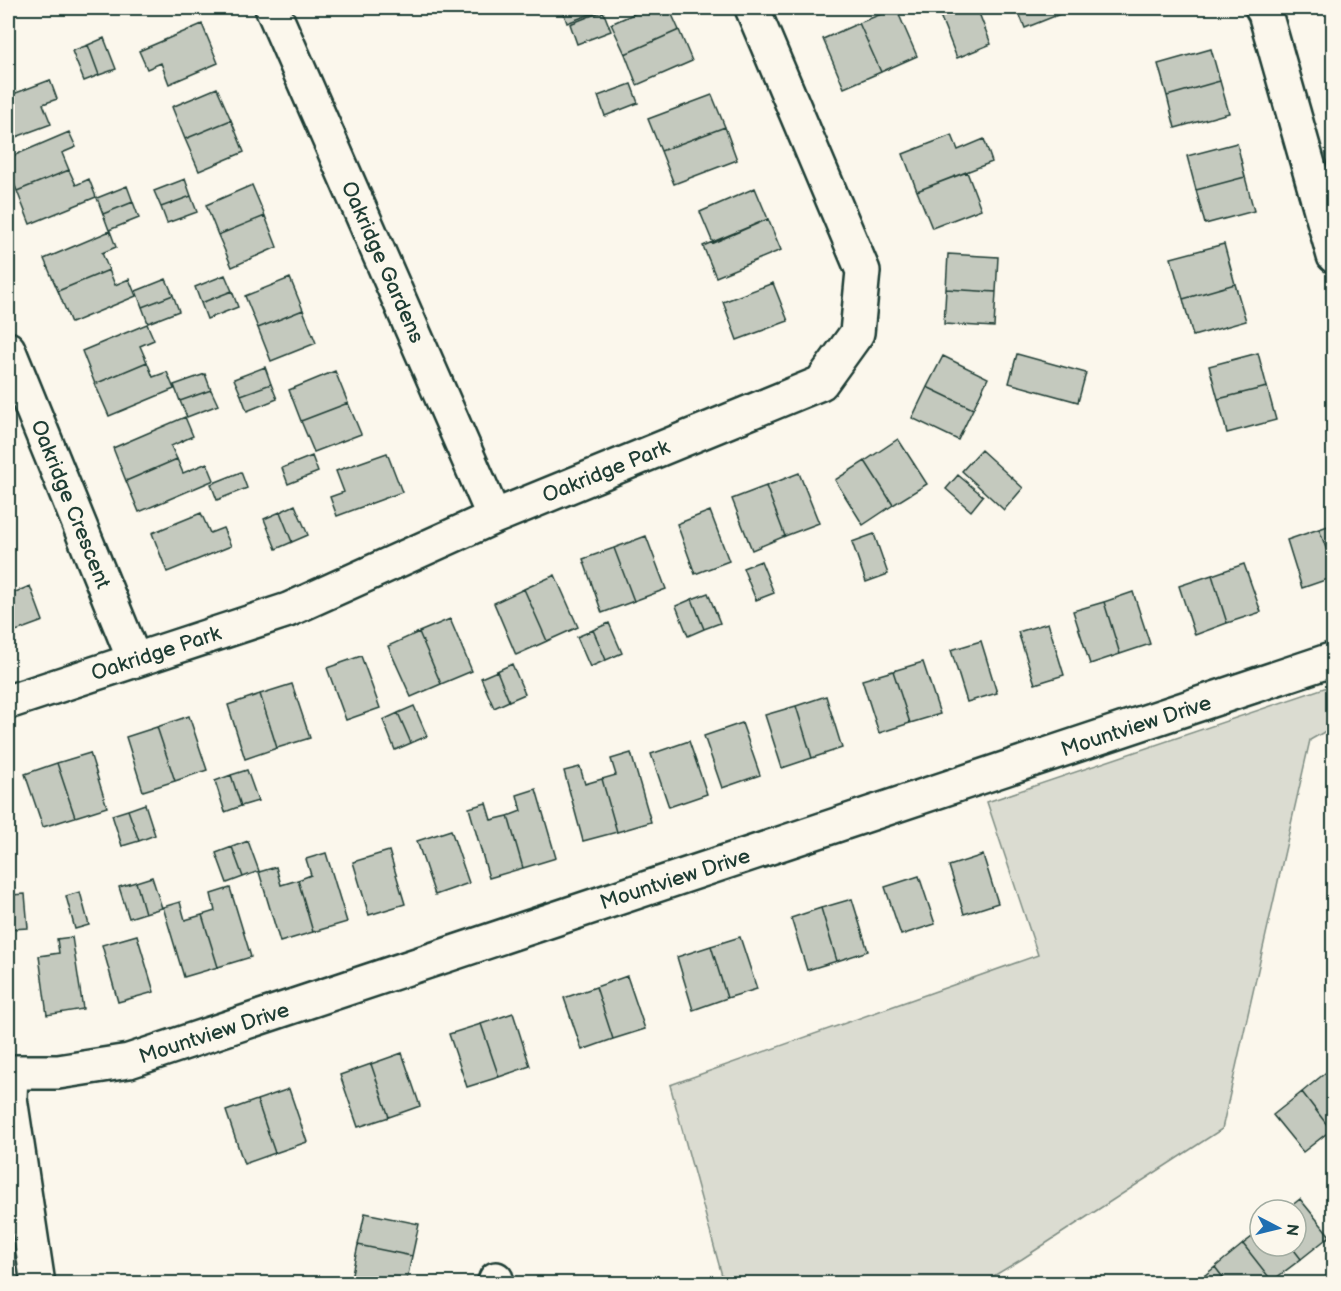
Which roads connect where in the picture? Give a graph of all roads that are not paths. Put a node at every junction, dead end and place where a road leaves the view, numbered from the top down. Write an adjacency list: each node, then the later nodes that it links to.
1 (272, 8): 6 (street, Oakridge Gardens)
2 (752, 8): 6 (street, Oakridge Park)
3 (1262, 8): 4 (street)
4 (1334, 256)
5 (8, 349): 7 (street, Oakridge Crescent)
6 (494, 517): 7 (street, Oakridge Park)
7 (134, 659): 9 (street, Oakridge Park)
8 (1334, 659): 10 (street, Mountview Drive)
9 (8, 702)
10 (9, 1072): 11 (street, Mountview Drive)
11 (38, 1284)

